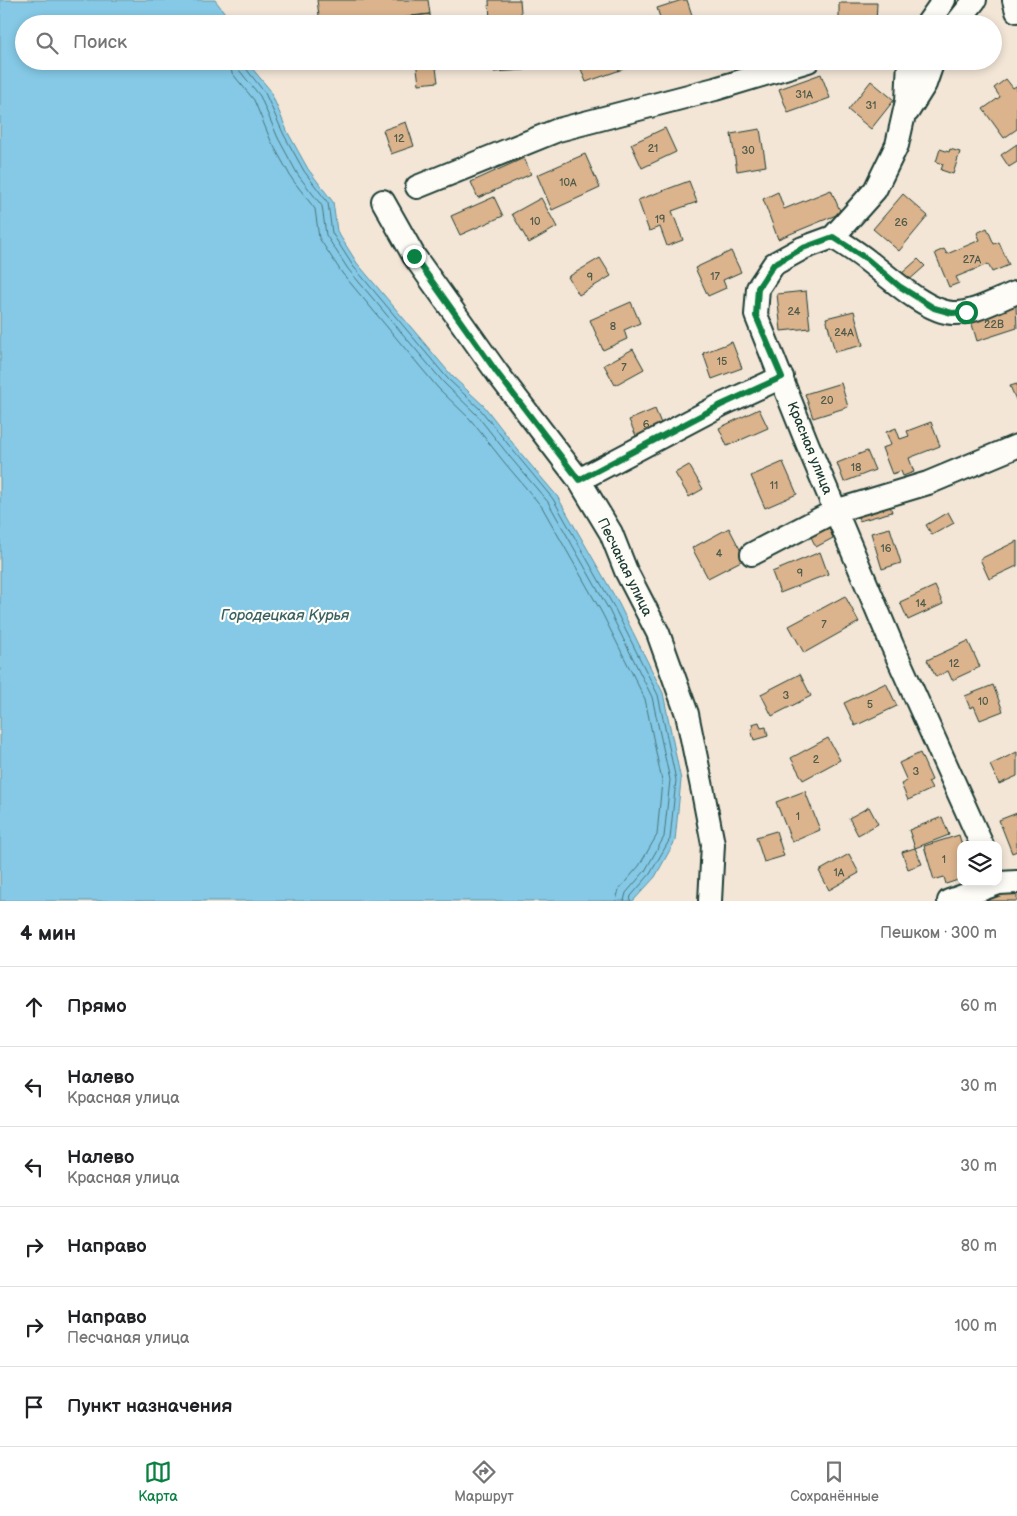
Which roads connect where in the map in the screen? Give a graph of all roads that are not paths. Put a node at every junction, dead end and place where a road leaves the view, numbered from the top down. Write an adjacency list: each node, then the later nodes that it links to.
1 (975, 0): 4 (street)
2 (1014, 0): 3 (street)
3 (1017, 11)
4 (963, 15)
5 (778, 70): 9 (street)
6 (909, 70): 8 (street, Красная улица)
7 (929, 70): 8 (street)
8 (903, 118): 11 (street, Красная улица)
9 (416, 187)
10 (383, 202): 15 (street, Песчаная улица)
11 (833, 237): 12 (street); 13 (street, Красная улица)
12 (1015, 293)
13 (782, 377): 15 (street); 16 (street, Красная улица)
14 (1017, 446): 16 (street)
15 (579, 480): 20 (street, Песчаная улица)
16 (835, 511): 17 (street); 18 (street, Красная улица)
17 (752, 554)
18 (980, 841)
19 (1005, 882): 21 (street)
20 (710, 901)
21 (949, 901)

